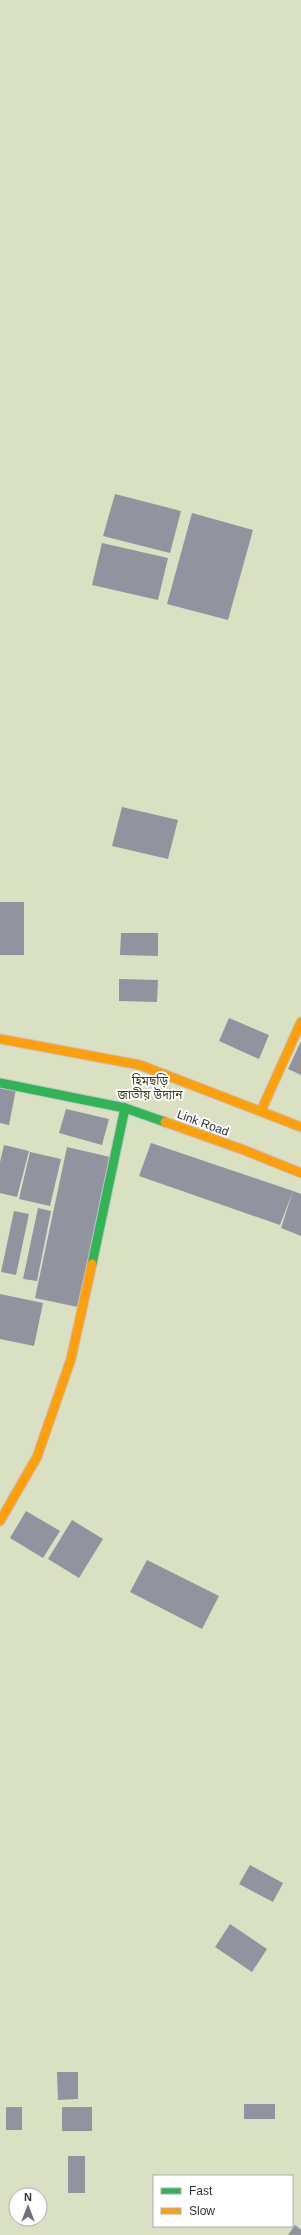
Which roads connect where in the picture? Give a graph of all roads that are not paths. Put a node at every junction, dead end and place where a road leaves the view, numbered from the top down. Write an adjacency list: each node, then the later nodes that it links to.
1 (301, 1022): 5 (main road)
2 (0, 1038): 5 (main road)
3 (0, 1083): 4 (main road, Link Road)
4 (125, 1108): 7 (main road, Link Road); 8 (main road)
5 (261, 1111): 6 (main road)
6 (301, 1127)
7 (301, 1173)
8 (0, 1521)

